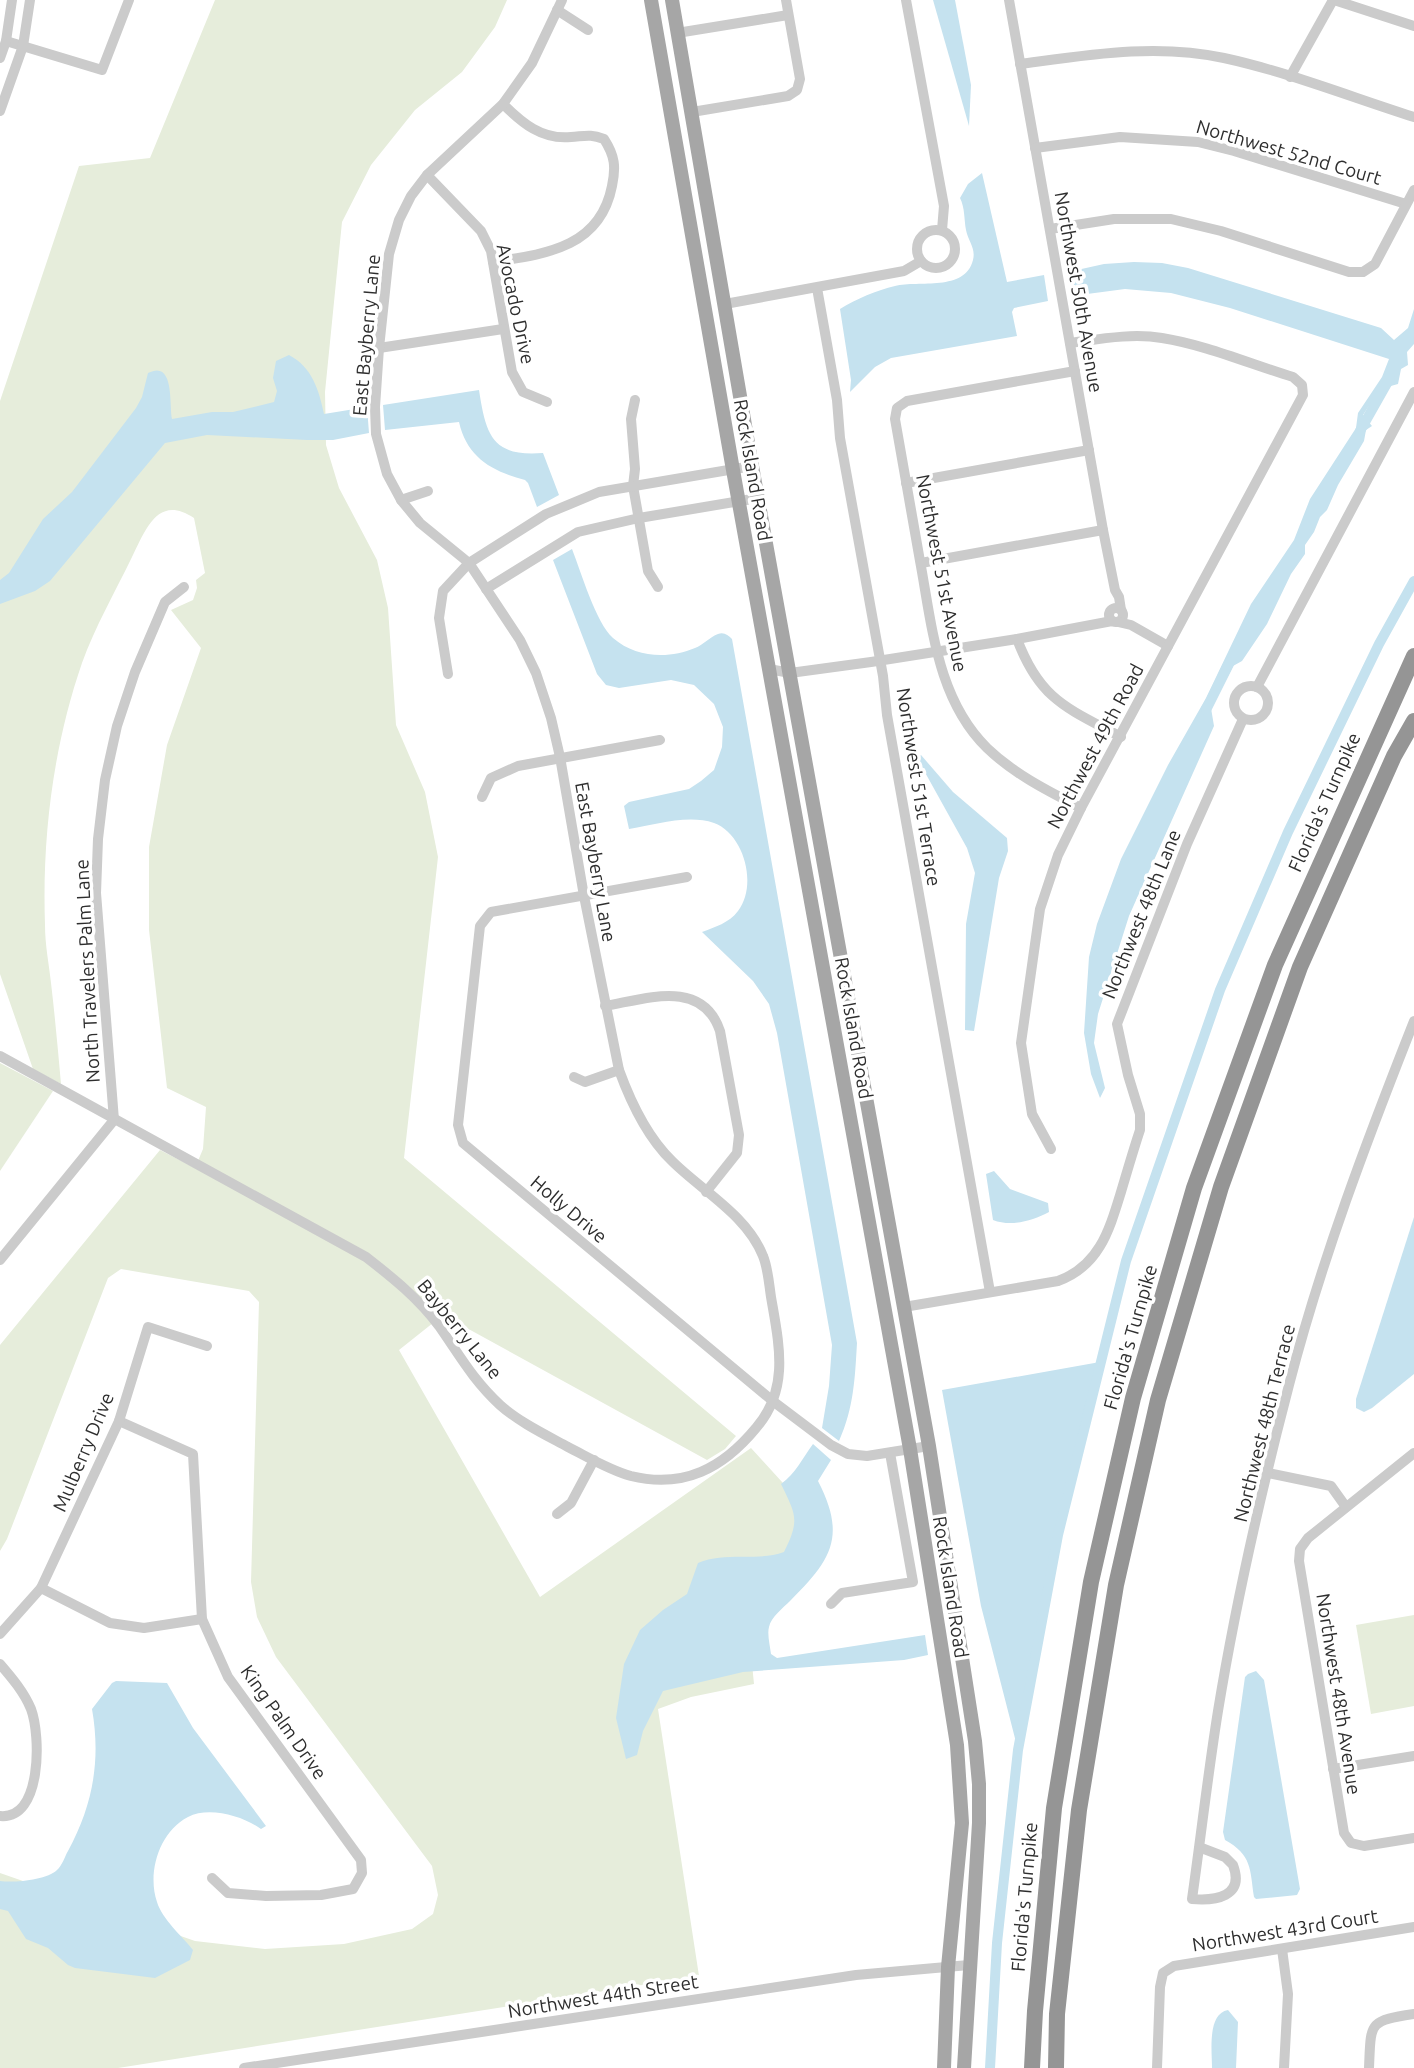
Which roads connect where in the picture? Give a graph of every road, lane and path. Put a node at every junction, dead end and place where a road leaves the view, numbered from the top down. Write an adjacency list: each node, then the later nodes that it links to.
1 (12, 0): 15 (street)
2 (30, 0): 16 (street)
3 (129, 0): 16 (street)
4 (651, 0): 43 (main road, Rock Island Road)
5 (672, 0): 14 (main road, Rock Island Road)
6 (786, 0): 11 (street)
7 (906, 0): 29 (street)
8 (1009, 0): 18 (street, Northwest 50th Avenue)
9 (1333, 0): 12 (street); 19 (street)
10 (559, 5): 13 (street); 20 (street, East Bayberry Lane)
11 (788, 15): 14 (street); 22 (street)
12 (1413, 24)
13 (588, 30)
14 (677, 33): 22 (main road, Rock Island Road)
15 (6, 40): 16 (street); 17 (street)
16 (23, 46): 21 (street)
17 (0, 58)
18 (1020, 64): 19 (street); 24 (street, Northwest 50th Avenue)
19 (1290, 77): 23 (street)
20 (503, 104): 25 (street, East Bayberry Lane); 31 (street)
21 (0, 111)
22 (692, 112): 33 (main road, Rock Island Road)
23 (1414, 117)
24 (1035, 148): 27 (street, Northwest 52nd Court); 28 (street, Northwest 50th Avenue)
25 (427, 175): 31 (street, Avocado Drive); 36 (street, East Bayberry Lane)
26 (1414, 190): 27 (street)
27 (1406, 204): 28 (street)
28 (1050, 229): 35 (street, Northwest 50th Avenue)
29 (942, 230): 30 (street); 30 (street)
30 (921, 261): 32 (street)
31 (493, 262): 34 (street, Avocado Drive)
32 (817, 288): 33 (street); 62 (street, Northwest 51st Terrace)
33 (724, 304): 42 (main road, Rock Island Road)
34 (503, 329): 36 (street); 40 (street, Avocado Drive)
35 (1070, 343): 37 (street, Northwest 50th Avenue); 59 (street, Northwest 49th Road)
36 (379, 348): 48 (street, East Bayberry Lane)
37 (1075, 371): 41 (street, Northwest 50th Avenue); 44 (street, Northwest 51st Avenue)
38 (1414, 392): 66 (street, Northwest 48th Lane)
39 (635, 400): 45 (street)
40 (547, 402)
41 (1089, 450): 44 (street); 51 (street, Northwest 50th Avenue)
42 (752, 466): 43 (street); 47 (main road, Rock Island Road)
43 (733, 470): 45 (street); 49 (main road, Rock Island Road)
44 (906, 483): 53 (street, Northwest 51st Avenue)
45 (633, 486): 50 (street); 52 (street)
46 (428, 491): 48 (street)
47 (758, 498): 49 (street); 64 (main road, Rock Island Road)
48 (401, 500): 52 (street, East Bayberry Lane)
49 (738, 502): 50 (street); 63 (main road, Rock Island Road)
50 (639, 518): 55 (street); 56 (street)
51 (1103, 530): 53 (street); 57 (street, Northwest 50th Avenue)
52 (469, 563): 56 (street, East Bayberry Lane); 65 (street)
53 (921, 563): 60 (street, Northwest 51st Avenue)
54 (184, 587): 81 (street, North Travelers Palm Lane)
55 (658, 587)
56 (486, 589): 71 (street, East Bayberry Lane)
57 (1116, 615): 58 (street); 59 (street)
58 (1017, 639): 60 (street); 69 (street)
59 (1168, 646): 69 (street, Northwest 49th Road)
60 (937, 653): 62 (street); 73 (street, Northwest 51st Avenue)
61 (1414, 656): 119 (highway, Florida's Turnpike)
62 (880, 660): 64 (street); 85 (street, Northwest 51st Terrace)
63 (769, 669): 64 (street); 91 (main road, Rock Island Road)
64 (790, 673): 86 (main road, Rock Island Road)
65 (448, 674)
66 (1260, 684): 67 (street, Northwest 48th Lane); 67 (street)
67 (1243, 719): 85 (street, Northwest 48th Lane)
68 (1414, 720): 120 (highway)
69 (1121, 737): 73 (street, Northwest 49th Road)
70 (660, 740): 71 (street)
71 (560, 757): 72 (street); 75 (street, East Bayberry Lane)
72 (482, 797)
73 (1081, 808): 82 (street, Northwest 49th Road)
74 (687, 877): 75 (street, Holly Drive)
75 (584, 896): 76 (street, East Bayberry Lane); 88 (street, Holly Drive)
76 (605, 1006): 79 (street, East Bayberry Lane); 83 (street)
77 (1414, 1021): 95 (street, Northwest 48th Terrace)
78 (0, 1056): 81 (street, Bayberry Lane)
79 (619, 1070): 80 (street); 83 (street, East Bayberry Lane)
80 (574, 1077)
81 (114, 1121): 84 (street); 94 (street, Bayberry Lane)
82 (1051, 1149)
83 (706, 1192): 88 (street, East Bayberry Lane)
84 (1, 1257)
85 (990, 1292): 86 (street, Northwest 48th Lane)
86 (904, 1307): 90 (main road, Rock Island Road)
87 (207, 1346): 89 (street, Mulberry Drive)
88 (774, 1402): 92 (street, Holly Drive); 94 (street, Bayberry Lane)
89 (119, 1422): 98 (street, Mulberry Drive); 100 (street, King Palm Drive)
90 (929, 1446): 91 (street, Holly Drive); 106 (main road, Rock Island Road)
91 (910, 1449): 92 (street, Holly Drive); 105 (main road, Rock Island Road)
92 (890, 1453): 99 (street)
93 (1414, 1453): 96 (street)
94 (594, 1460): 97 (street)
95 (1268, 1473): 96 (street); 109 (street, Northwest 48th Terrace)
96 (1346, 1507): 104 (street, Northwest 48th Avenue)
97 (557, 1514)
98 (41, 1588): 100 (street); 101 (street, Mulberry Drive)
99 (831, 1604)
100 (202, 1619): 110 (street, King Palm Drive)
101 (0, 1634)
102 (0, 1664): 107 (street)
103 (1414, 1756): 104 (street)
104 (1333, 1769): 108 (street, Northwest 48th Avenue)
105 (961, 1805): 106 (main road); 114 (main road, Rock Island Road)
106 (979, 1805): 113 (main road, Rock Island Road)
107 (0, 1816)
108 (1414, 1838)
109 (1199, 1847): 109 (street, Northwest 48th Terrace)
110 (212, 1878)
111 (1414, 1927): 112 (street, Northwest 43rd Court)
112 (1282, 1949): 121 (street, Northwest 43rd Court); 122 (street)
113 (969, 1965): 114 (street, Northwest 44th Street); 118 (main road, Rock Island Road)
114 (948, 1967): 116 (street, Northwest 44th Street); 117 (main road, Rock Island Road)
115 (1414, 2014): 123 (street)
116 (244, 2068)
117 (944, 2068)
118 (964, 2068)
119 (1032, 2068)
120 (1056, 2068)
121 (1157, 2068)
122 (1284, 2068)
123 (1369, 2068)

